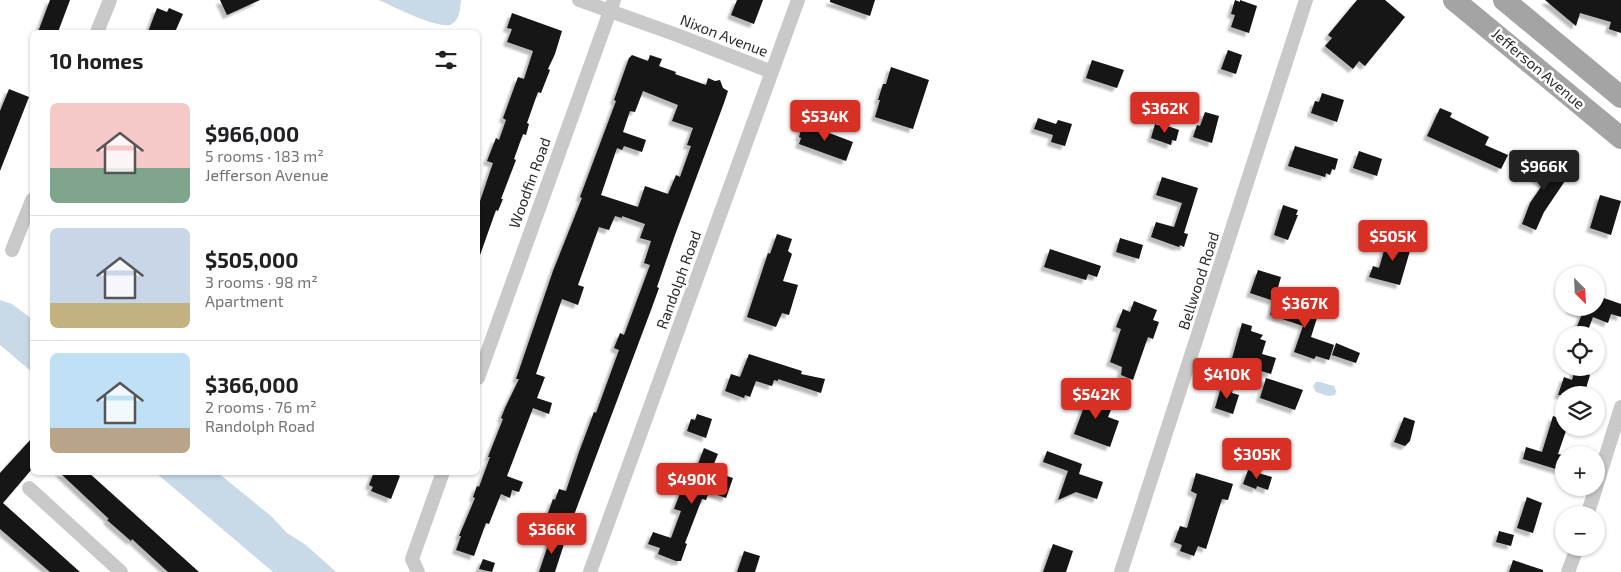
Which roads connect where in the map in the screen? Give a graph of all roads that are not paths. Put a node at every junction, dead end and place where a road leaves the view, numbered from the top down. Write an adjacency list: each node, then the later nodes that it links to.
1 (110, 0): 8 (street)
2 (578, 0): 7 (street, Nixon Avenue)
3 (798, 0): 9 (street, Randolph Road)
4 (1306, 0): 23 (street, Bellwood Road)
5 (1454, 0): 11 (main road, Jefferson Avenue)
6 (1504, 0): 10 (main road, Jefferson Avenue)
7 (612, 6): 9 (street, Nixon Avenue); 14 (street, Woodfin Road)
8 (98, 30)
9 (772, 72): 22 (street, Randolph Road)
10 (1621, 97)
11 (1621, 138)
12 (29, 221): 13 (street)
13 (12, 250)
14 (480, 372)
15 (1621, 408): 16 (street)
16 (1605, 459)
17 (442, 475): 21 (street)
18 (29, 488): 20 (street)
19 (1574, 556): 24 (street)
20 (121, 572)
21 (418, 572)
22 (590, 572)
23 (1121, 572)
24 (1568, 572)

